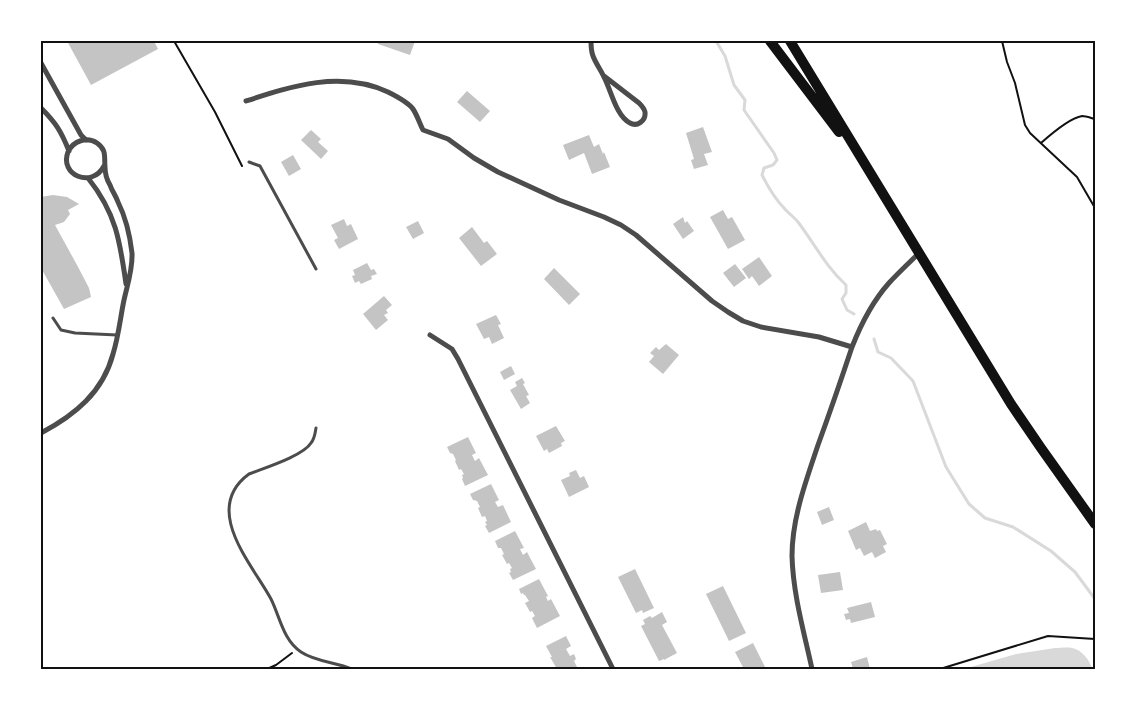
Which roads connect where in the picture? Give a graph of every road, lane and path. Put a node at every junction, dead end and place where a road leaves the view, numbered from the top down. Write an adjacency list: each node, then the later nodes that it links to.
1 (174, 41): 16 (path)
2 (591, 41): 7 (street)
3 (770, 41): 17 (highway)
4 (790, 41): 17 (highway)
5 (1002, 41): 12 (path)
6 (41, 63): 11 (street)
7 (604, 76): 7 (street)
8 (246, 101): 26 (street)
9 (41, 108): 13 (street)
10 (1095, 118): 12 (path)
11 (86, 140): 13 (street); 15 (street)
12 (1040, 144): 19 (path)
13 (69, 151): 18 (street)
14 (249, 162): 21 (lane)
15 (104, 166): 18 (street); 22 (street)
16 (242, 166)
17 (868, 171): 20 (highway)
18 (88, 178): 22 (street)
19 (1095, 208)
20 (920, 253): 26 (street); 29 (highway)
21 (316, 270)
22 (126, 287): 24 (street)
23 (53, 318): 24 (lane)
24 (117, 335): 28 (street)
25 (430, 335): 34 (street)
26 (852, 347): 35 (street)
27 (316, 428): 31 (lane)
28 (41, 433)
29 (1095, 524)
30 (1095, 639): 36 (path)
31 (297, 649): 32 (path); 33 (lane)
32 (267, 669)
33 (352, 669)
34 (614, 669)
35 (812, 669)
36 (940, 669)

